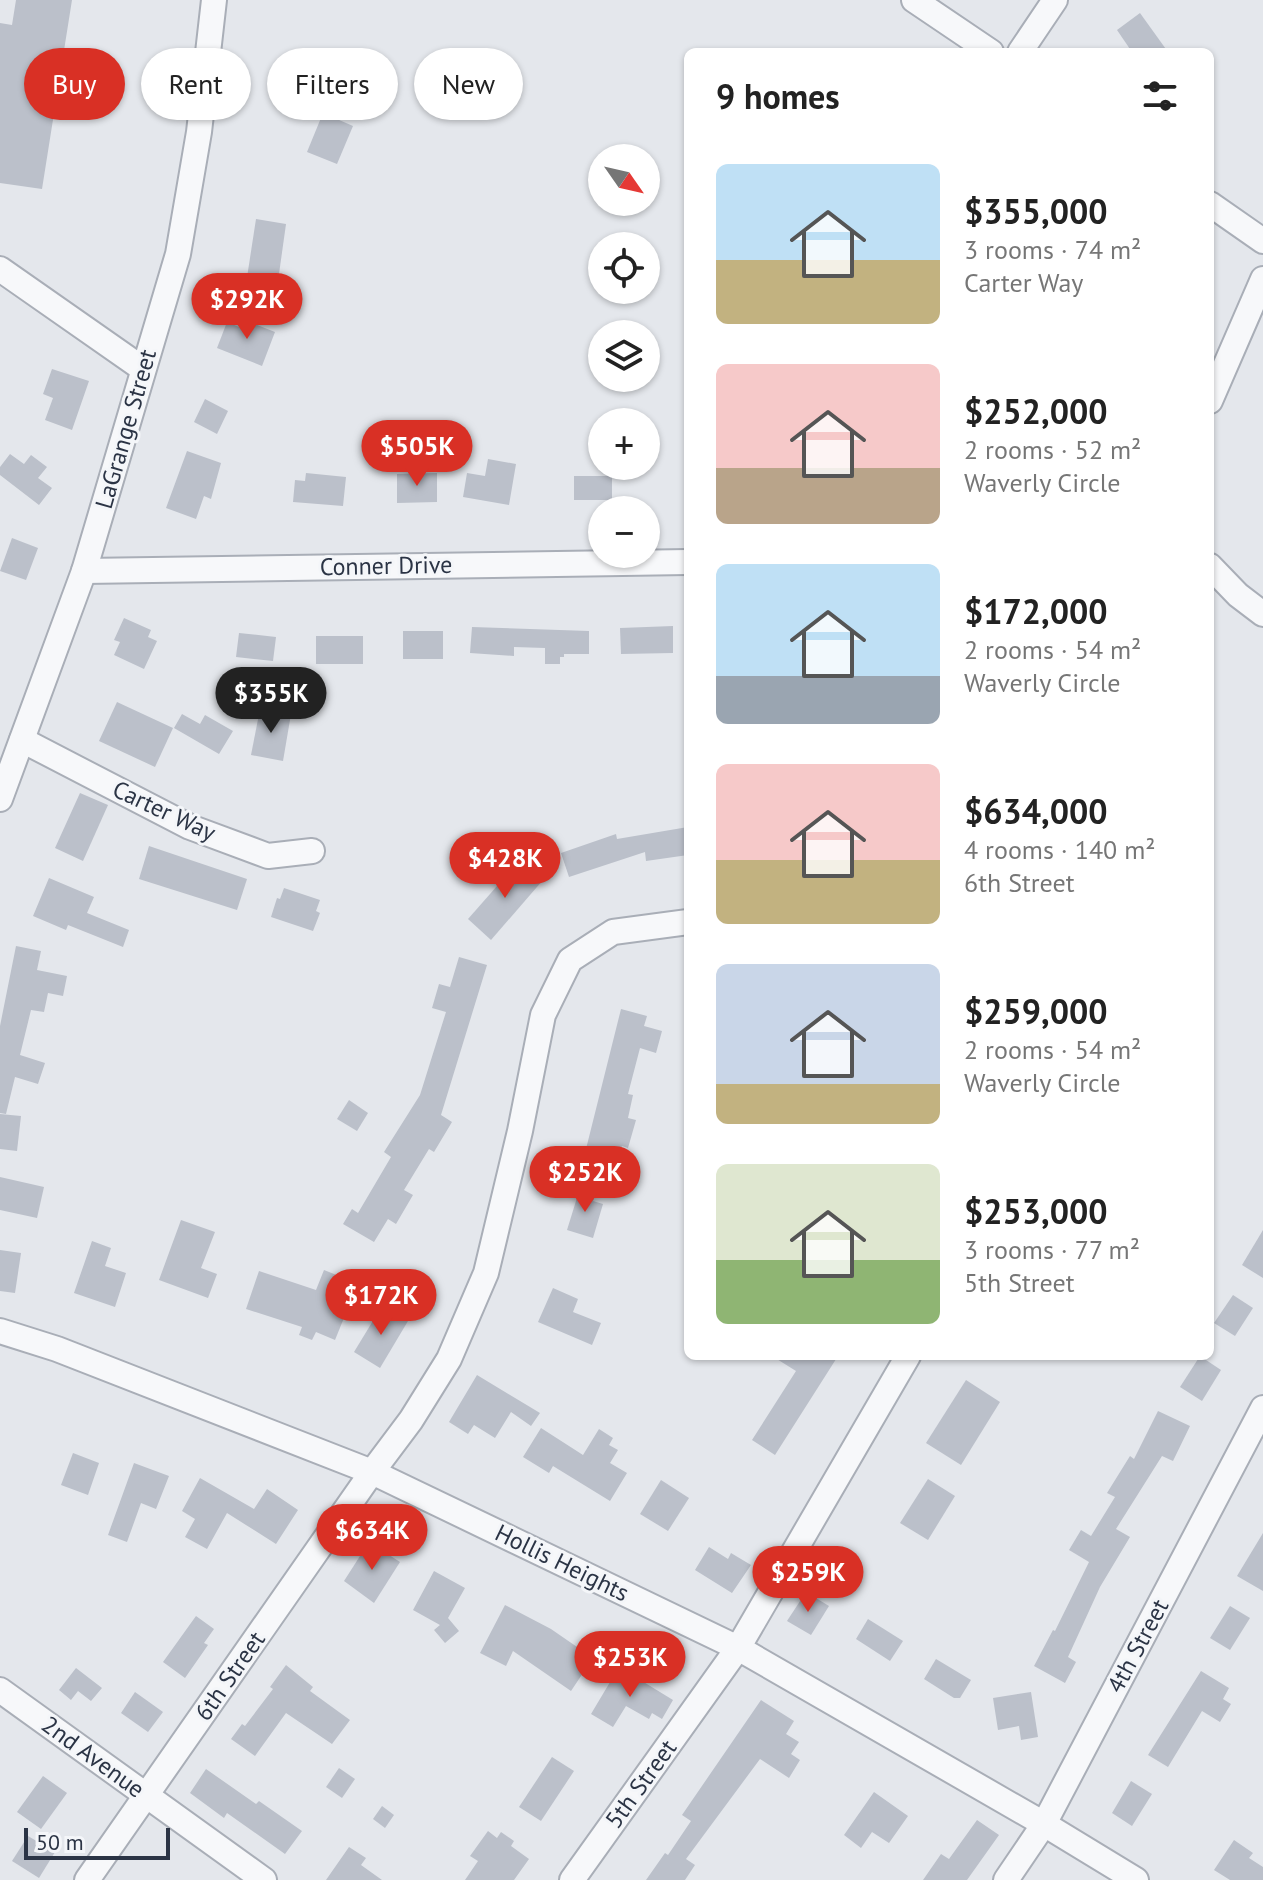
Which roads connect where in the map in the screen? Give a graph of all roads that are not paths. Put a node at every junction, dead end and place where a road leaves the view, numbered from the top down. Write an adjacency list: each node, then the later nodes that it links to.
1 (214, 0): 10 (street, LaGrange Street)
2 (914, 0): 4 (street)
3 (1055, 0): 5 (street)
4 (985, 48)
5 (1023, 48)
6 (1214, 207): 7 (street)
7 (1263, 241)
8 (0, 269): 10 (street)
9 (1263, 279): 11 (street)
10 (143, 369): 14 (street, LaGrange Street)
11 (1214, 392)
12 (684, 562): 14 (street, Conner Drive)
13 (1214, 570): 15 (street)
14 (84, 571): 16 (street, LaGrange Street)
15 (1263, 614)
16 (22, 740): 17 (street, LaGrange Street); 18 (street, Carter Way)
17 (0, 799)
18 (312, 851)
19 (684, 923): 23 (street, 6th Street)
20 (0, 1331): 23 (street, Hollis Heights)
21 (906, 1360): 24 (street, 5th Street)
22 (1263, 1408): 27 (street, 4th Street)
23 (372, 1472): 24 (street, Hollis Heights); 26 (street, 6th Street)
24 (738, 1648): 27 (street, Hollis Heights); 30 (street, 5th Street)
25 (0, 1690): 26 (street, 2nd Avenue)
26 (148, 1795): 28 (street, 6th Street); 29 (street, 2nd Avenue)
27 (1044, 1824): 31 (street, 4th Street); 32 (street, Hollis Heights)
28 (87, 1880)
29 (264, 1880)
30 (572, 1880)
31 (1006, 1880)
32 (1136, 1880)

